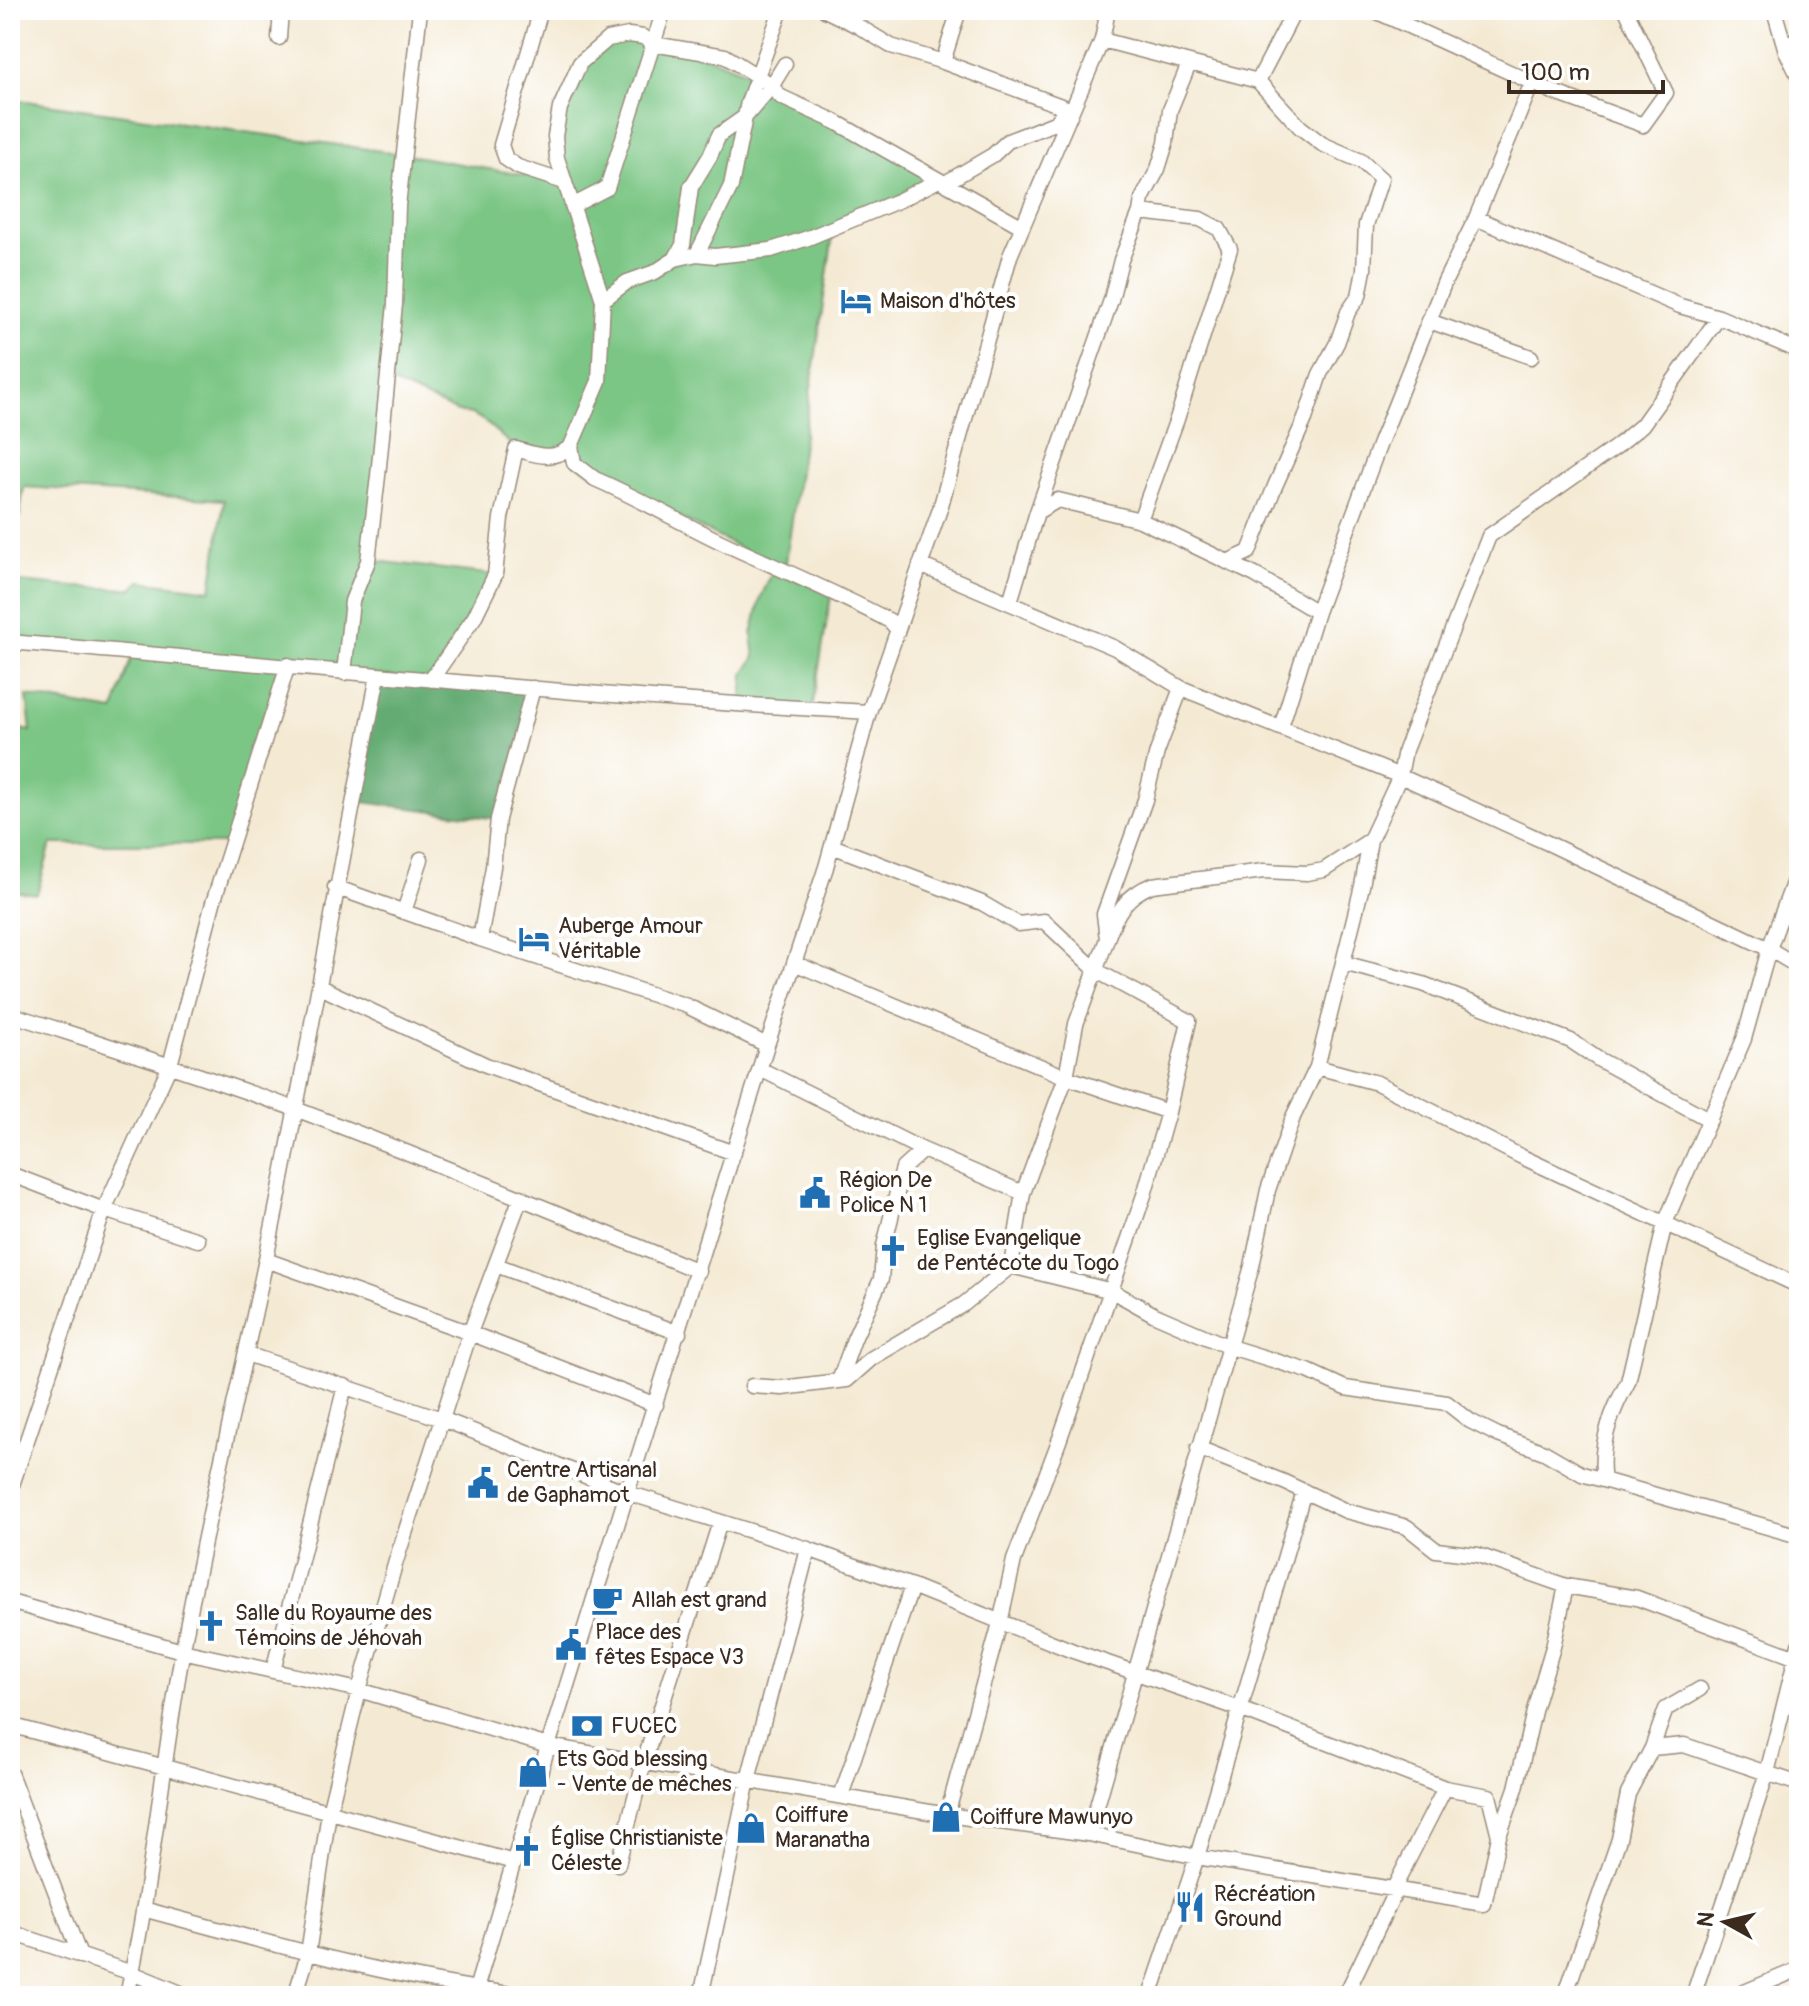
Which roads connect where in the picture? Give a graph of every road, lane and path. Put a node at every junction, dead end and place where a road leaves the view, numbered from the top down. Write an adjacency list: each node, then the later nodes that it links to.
1 (281, 10): 14 (street)
2 (420, 10): 51 (street)
3 (541, 10): 28 (street)
4 (664, 10): 16 (street)
5 (781, 10): 21 (street)
6 (825, 10): 18 (street)
7 (959, 10): 18 (street)
8 (1108, 10): 15 (street)
9 (1295, 10): 23 (street)
10 (1373, 10): 24 (street)
11 (1626, 10): 24 (street)
12 (1774, 10): 17 (street)
13 (1799, 36): 17 (street)
14 (279, 38)
15 (1102, 40): 20 (street); 26 (street)
16 (653, 44): 21 (street); 28 (street); 30 (street)
17 (1786, 51): 22 (street)
18 (943, 62): 26 (street)
19 (785, 64): 25 (street)
20 (1189, 64): 23 (street); 31 (street)
21 (758, 77): 25 (street); 27 (street)
22 (1799, 77)
23 (1258, 81): 44 (street)
24 (1532, 83): 32 (street)
25 (771, 87): 27 (street); 29 (street)
26 (1069, 108): 29 (street); 33 (street)
27 (746, 116): 34 (street); 35 (street)
28 (564, 182): 30 (street)
29 (942, 182): 33 (street); 34 (street)
30 (572, 206): 36 (street)
31 (1140, 212): 42 (street); 43 (street)
32 (1476, 218): 37 (street); 38 (street)
33 (1021, 226): 45 (street)
34 (697, 254): 35 (street)
35 (675, 259): 36 (street)
36 (603, 300): 41 (street)
37 (1719, 317): 39 (street); 58 (street)
38 (1429, 321): 40 (street); 47 (street)
39 (1799, 351)
40 (1531, 357)
41 (571, 446): 48 (street); 53 (street)
42 (1037, 512): 43 (street); 46 (street)
43 (1140, 520): 44 (street)
44 (1227, 562): 47 (street)
45 (920, 565): 46 (street); 48 (street)
46 (1010, 602): 55 (street)
47 (1317, 612): 57 (street)
48 (897, 629): 56 (street)
49 (10, 642): 50 (street)
50 (288, 665): 51 (street); 75 (street)
51 (344, 673): 52 (street)
52 (378, 676): 53 (street); 63 (street)
53 (431, 680): 54 (street)
54 (533, 688): 56 (street); 65 (street)
55 (1181, 688): 57 (street); 66 (street)
56 (869, 712): 60 (street)
57 (1281, 727): 58 (street)
58 (1400, 776): 59 (street); 67 (street)
59 (1370, 840): 66 (street); 69 (street)
60 (832, 846): 68 (street); 71 (street)
61 (421, 859): 64 (street)
62 (1799, 867): 67 (street)
63 (335, 887): 64 (street); 72 (street)
64 (404, 912): 65 (street)
65 (480, 939): 74 (street)
66 (1107, 939): 71 (street)
67 (1769, 949): 70 (street); 81 (street)
68 (794, 963): 74 (street); 78 (street)
69 (1343, 963): 76 (street); 81 (street)
70 (1799, 967)
71 (1097, 971): 78 (street); 80 (street)
72 (320, 987): 79 (street); 83 (street)
73 (10, 1014): 75 (street)
74 (767, 1045): 77 (street)
75 (170, 1065): 79 (street); 87 (street)
76 (1317, 1067): 88 (street); 98 (street)
77 (760, 1069): 82 (street); 83 (street)
78 (1066, 1077): 80 (street); 85 (street)
79 (296, 1110): 86 (street); 90 (street)
80 (1168, 1112): 95 (street)
81 (1710, 1120): 88 (street)
82 (923, 1150): 85 (street); 100 (street)
83 (734, 1153): 93 (street)
84 (10, 1174): 87 (street)
85 (1023, 1193): 92 (street)
86 (521, 1197): 91 (street); 93 (street)
87 (104, 1210): 89 (street); 107 (street)
88 (1665, 1223): 94 (street); 106 (street)
89 (198, 1240)
90 (266, 1260): 96 (street); 99 (street)
91 (496, 1265): 96 (street); 97 (street)
92 (1011, 1266): 95 (street); 100 (street)
93 (698, 1271): 97 (street)
94 (1799, 1286)
95 (1112, 1291): 98 (street); 116 (street)
96 (470, 1333): 103 (street); 104 (street)
97 (679, 1333): 103 (street)
98 (1227, 1346): 105 (street); 106 (street)
99 (246, 1354): 101 (street); 117 (street)
100 (839, 1381): 102 (street)
101 (345, 1386): 104 (street); 119 (street)
102 (752, 1386)
103 (656, 1405): 109 (street)
104 (442, 1419): 109 (street); 122 (street)
105 (1198, 1448): 108 (street); 120 (street)
106 (1604, 1480): 111 (street)
107 (10, 1491)
108 (1304, 1491): 114 (street); 123 (street)
109 (628, 1493): 110 (street); 125 (street)
110 (720, 1522): 112 (street); 127 (street)
111 (1799, 1536)
112 (808, 1549): 113 (street); 131 (street)
113 (912, 1586): 116 (street); 134 (street)
114 (1566, 1586): 118 (street); 140 (street)
115 (10, 1602): 117 (street)
116 (1000, 1623): 120 (street); 136 (street)
117 (182, 1651): 119 (street); 128 (street)
118 (1798, 1654): 130 (street)
119 (273, 1671): 122 (street)
120 (1136, 1672): 123 (street); 139 (street)
121 (1700, 1689): 126 (street)
122 (359, 1690): 125 (street); 135 (street)
123 (1240, 1709): 133 (street); 141 (street)
124 (10, 1725): 128 (street)
125 (548, 1746): 127 (street); 142 (street)
126 (1652, 1748): 130 (street); 159 (street)
127 (644, 1762): 131 (street); 143 (street)
128 (166, 1768): 135 (street); 145 (street)
129 (10, 1773): 138 (street)
130 (1767, 1773): 132 (street); 160 (street)
131 (748, 1780): 134 (street); 156 (street)
132 (1799, 1784)
133 (1445, 1788): 140 (street); 144 (street)
134 (841, 1796): 136 (street)
135 (329, 1812): 142 (street); 147 (street)
136 (947, 1815): 139 (street)
137 (10, 1816): 138 (street)
138 (29, 1821): 148 (street)
139 (1089, 1834): 141 (street)
140 (1499, 1836): 144 (street)
141 (1197, 1857): 144 (street); 157 (street)
142 (514, 1862): 151 (street)
143 (618, 1864)
144 (1393, 1890): 158 (street)
145 (143, 1909): 147 (street); 150 (street)
146 (10, 1932): 148 (street)
147 (308, 1954): 151 (street); 154 (street)
148 (80, 1956): 150 (street)
149 (1799, 1969): 161 (street)
150 (132, 1973): 152 (street); 153 (street)
151 (476, 1993): 155 (street)
152 (127, 1996)
153 (188, 1996)
154 (295, 1996)
155 (525, 1996)
156 (701, 1996)
157 (1150, 1996)
158 (1345, 1996)
159 (1565, 1996)
160 (1693, 1996)
161 (1735, 1996)

